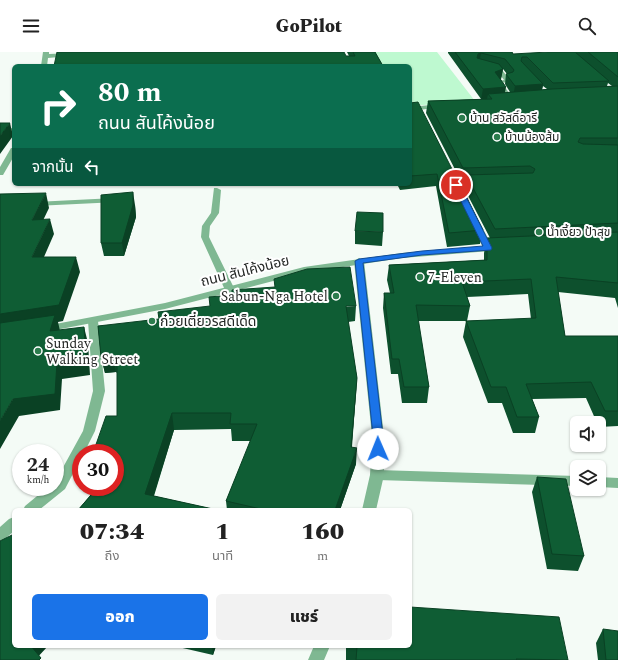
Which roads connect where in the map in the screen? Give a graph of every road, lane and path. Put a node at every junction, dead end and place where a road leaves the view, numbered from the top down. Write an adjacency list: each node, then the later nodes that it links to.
1 (93, 52): 2 (street)
2 (46, 54): 3 (street)
3 (44, 64)
4 (486, 68): 6 (street)
5 (519, 99): 6 (street)
6 (511, 100): 7 (street)
7 (500, 101)
8 (449, 106): 9 (street)
9 (417, 111)
10 (12, 130): 11 (street)
11 (0, 131)
12 (12, 153): 13 (street)
13 (0, 173)
14 (488, 184): 15 (street)
15 (457, 185)
16 (217, 190): 23 (street)
17 (124, 200): 18 (street)
18 (28, 204)
19 (470, 213): 21 (street)
20 (512, 247): 21 (street, ถนน สันโค้งน้อย)
21 (488, 248): 22 (street, ถนน สันโค้งน้อย)
22 (359, 261): 23 (street, ถนน สันโค้งน้อย); 26 (street)
23 (230, 290): 24 (street, ถนน สันโค้งน้อย)
24 (93, 322): 25 (street, ถนน สันโค้งน้อย); 30 (street)
25 (39, 330)
26 (377, 475): 27 (street); 31 (street)
27 (570, 482)
28 (606, 482): 29 (street)
29 (618, 483)
30 (32, 508)
31 (369, 508)
32 (12, 525): 33 (street)
33 (0, 535)
34 (321, 648): 35 (street)
35 (316, 660)

